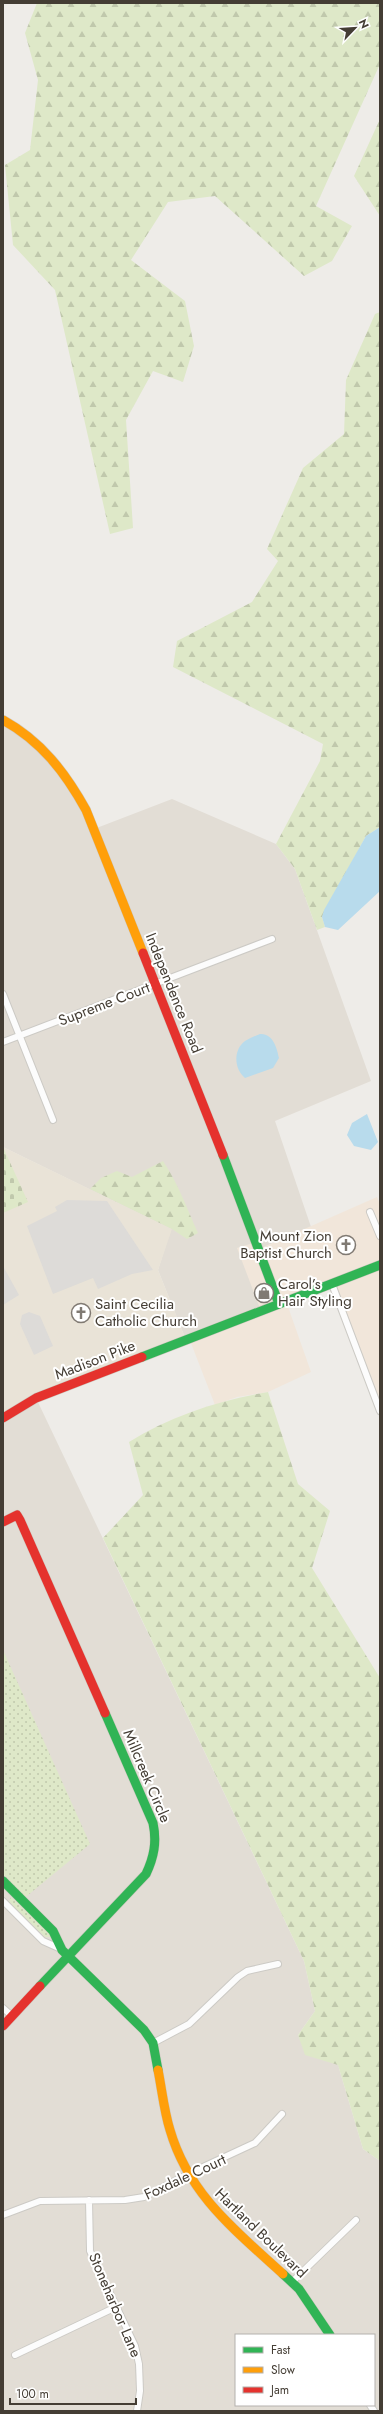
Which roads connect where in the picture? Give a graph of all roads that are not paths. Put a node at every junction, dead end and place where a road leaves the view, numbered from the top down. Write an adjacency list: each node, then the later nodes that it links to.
1 (3, 720): 3 (street, Independence Road)
2 (272, 939): 3 (street, Supreme Court)
3 (156, 984): 5 (street, Supreme Court); 12 (street, Independence Road)
4 (3, 994): 5 (street)
5 (20, 1037): 6 (street, Supreme Court); 7 (street)
6 (3, 1042)
7 (53, 1120)
8 (370, 1212): 9 (street)
9 (380, 1236)
10 (380, 1265): 11 (street, Madison Pike)
11 (332, 1284): 12 (street, Madison Pike); 13 (street)
12 (279, 1304): 14 (street, Madison Pike)
13 (380, 1411)
14 (3, 1418)
15 (3, 1522): 19 (street, Millcreek Circle)
16 (3, 1882): 18 (street, Hartland Boulevard)
17 (3, 1901): 18 (street, Hartland Boulevard)
18 (62, 1950): 19 (street, Hartland Boulevard)
19 (69, 1956): 22 (street, Millcreek Circle); 24 (street, Hartland Boulevard)
20 (278, 1964): 24 (street)
21 (3, 2008): 22 (street)
22 (12, 2016): 23 (street, Millcreek Circle)
23 (3, 2026)
24 (153, 2043): 26 (street, Hartland Boulevard)
25 (282, 2114): 26 (street, Foxdale Court)
26 (188, 2174): 27 (street, Foxdale Court); 30 (street, Hartland Boulevard)
27 (89, 2200): 28 (street, Foxdale Court); 31 (street, Stoneharbor Lane)
28 (3, 2215)
29 (356, 2220): 30 (street)
30 (292, 2282): 32 (street, Hartland Boulevard)
31 (116, 2307): 33 (street); 34 (street, Stoneharbor Lane)
32 (329, 2334)
33 (15, 2355)
34 (137, 2411)

